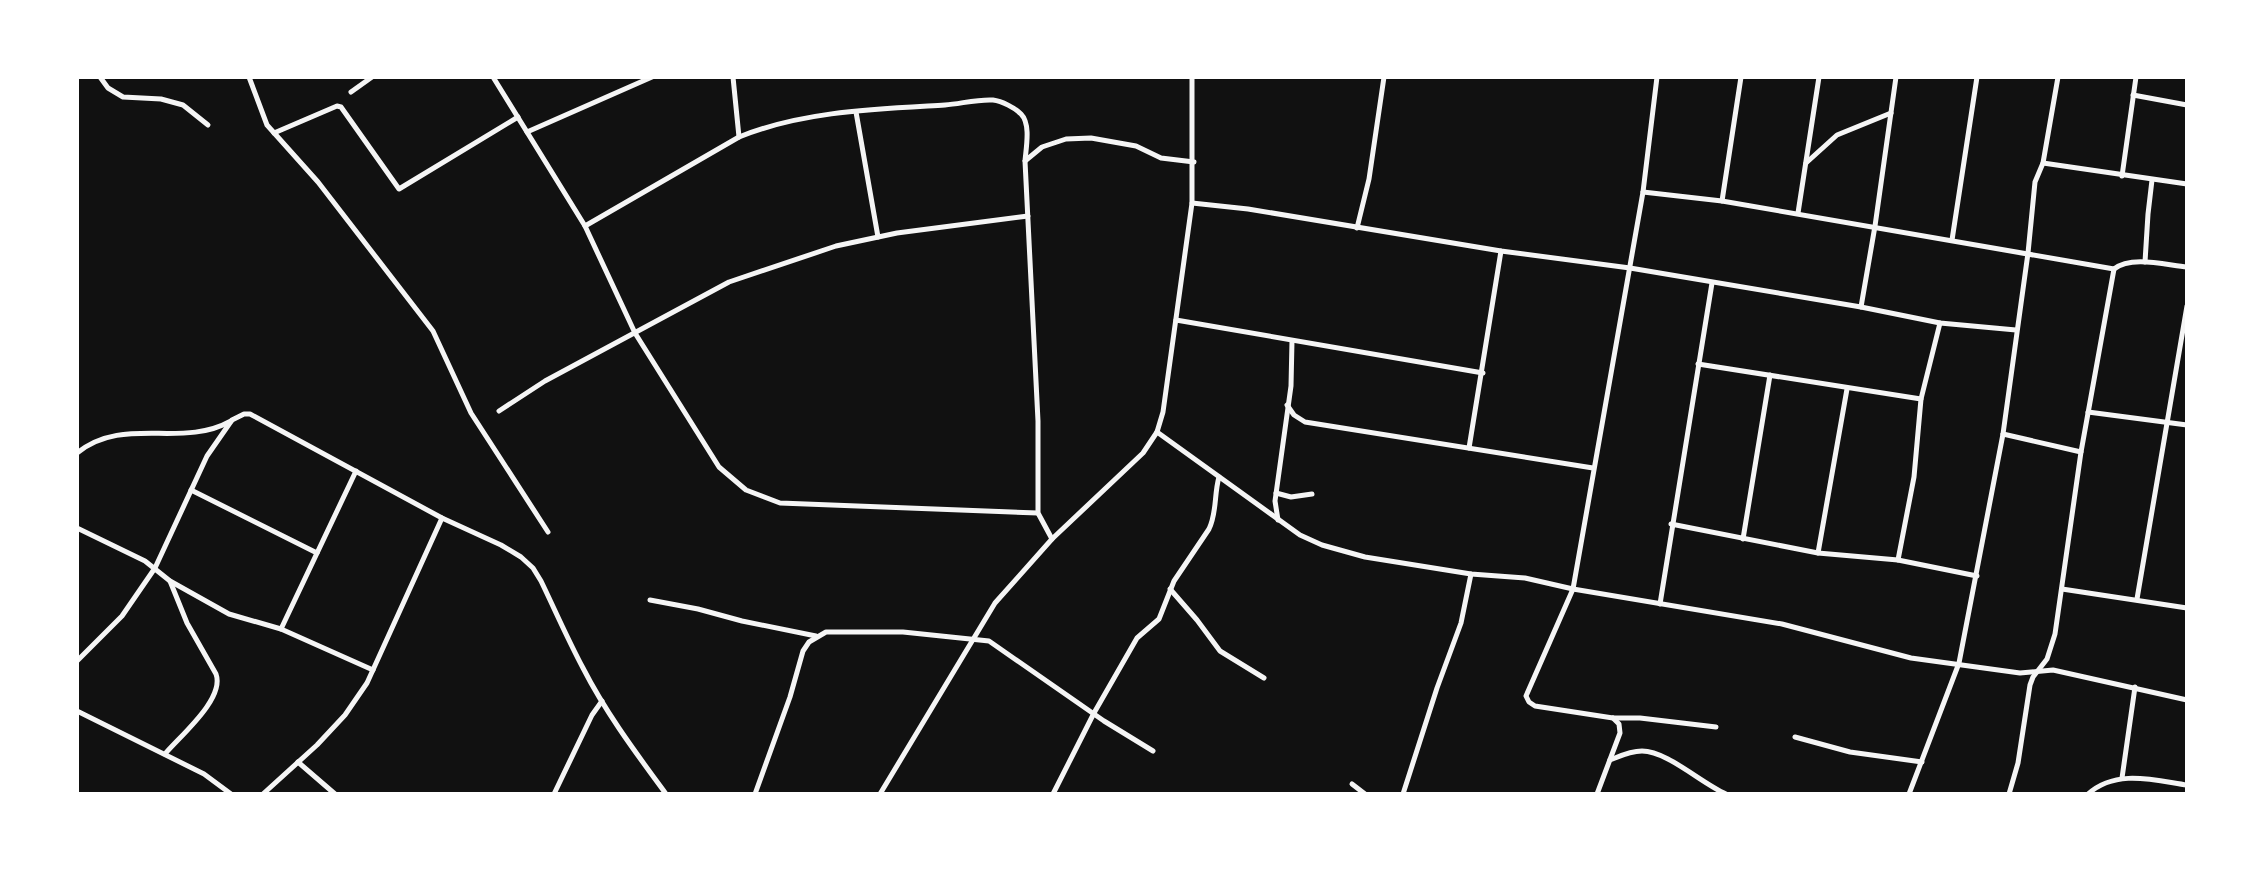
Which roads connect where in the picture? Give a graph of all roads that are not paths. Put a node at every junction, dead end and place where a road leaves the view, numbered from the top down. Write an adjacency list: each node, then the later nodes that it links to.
1 (100, 77): 22 (street)
2 (248, 77): 24 (street)
3 (372, 77): 16 (street)
4 (493, 77): 21 (street)
5 (652, 77): 23 (street)
6 (733, 77): 25 (street)
7 (1192, 77): 27 (street)
8 (1384, 77): 40 (street)
9 (1657, 77): 33 (street)
10 (1741, 77): 34 (street)
11 (1819, 77): 28 (street)
12 (1896, 77): 20 (street)
13 (1978, 77): 42 (street)
14 (2058, 77): 29 (street)
15 (2136, 77): 17 (street)
16 (351, 92)
17 (2133, 95): 18 (street); 30 (street)
18 (2187, 105)
19 (856, 112): 25 (street); 26 (street); 41 (street)
20 (1891, 113): 28 (street); 39 (street)
21 (518, 117): 23 (street); 24 (street)
22 (208, 125)
23 (527, 132): 38 (street)
24 (274, 133): 84 (street)
25 (739, 137): 38 (street)
26 (1026, 161): 27 (street); 37 (street)
27 (1194, 162): 35 (street)
28 (1806, 163): 36 (street)
29 (2043, 163): 30 (street); 44 (street)
30 (2122, 176): 31 (street)
31 (2152, 180): 32 (street); 45 (street)
32 (2187, 184)
33 (1643, 192): 34 (street); 47 (street)
34 (1722, 201): 36 (street)
35 (1192, 203): 40 (street); 52 (street)
36 (1798, 214): 39 (street)
37 (1028, 216): 41 (street); 79 (street)
38 (585, 226): 55 (street)
39 (1875, 226): 42 (street); 51 (street)
40 (1357, 228): 43 (street)
41 (878, 237): 55 (street)
42 (1952, 240): 44 (street)
43 (1501, 251): 47 (street); 58 (street)
44 (2028, 253): 48 (street); 54 (street)
45 (2146, 262): 46 (street); 48 (street)
46 (2187, 267)
47 (1630, 268): 49 (street); 73 (street)
48 (2114, 269): 64 (street)
49 (1712, 283): 51 (street); 57 (street)
50 (2187, 306): 66 (street)
51 (1861, 307): 53 (street)
52 (1176, 320): 56 (street); 68 (street)
53 (1940, 323): 54 (street); 61 (street)
54 (2016, 330): 69 (street)
55 (635, 333): 63 (street); 79 (street)
56 (1292, 341): 58 (street); 62 (street)
57 (1698, 364): 59 (street); 82 (street)
58 (1483, 373): 70 (street)
59 (1770, 375): 60 (street); 86 (street)
60 (1847, 389): 61 (street); 88 (street)
61 (1922, 399): 89 (street)
62 (1287, 405): 70 (street); 77 (street)
63 (499, 411)
64 (2088, 412): 66 (street); 71 (street)
65 (232, 420): 72 (street); 74 (street); 76 (street)
66 (2166, 421): 67 (street); 97 (street)
67 (2187, 425)
68 (1157, 432): 75 (street); 85 (street)
69 (2003, 434): 71 (street); 92 (street)
70 (1469, 448): 73 (street)
71 (2081, 452): 96 (street)
72 (77, 453)
73 (1593, 468): 95 (street)
74 (356, 471): 80 (street); 87 (street)
75 (1219, 477): 81 (street); 94 (street)
76 (191, 490): 87 (street); 90 (street)
77 (1276, 493): 78 (street); 81 (street)
78 (1312, 494)
79 (1038, 513): 85 (street)
80 (442, 518): 106 (street); 111 (street)
81 (1278, 520): 91 (street)
82 (1671, 524): 86 (street); 99 (street)
83 (77, 528): 90 (street)
84 (548, 532)
85 (1052, 539): 103 (street)
86 (1743, 539): 88 (street)
87 (317, 553): 101 (street)
88 (1818, 553): 89 (street)
89 (1898, 560): 92 (street)
90 (155, 568): 93 (street); 104 (street)
91 (1471, 574): 95 (street); 135 (street)
92 (1977, 576): 105 (street)
93 (170, 581): 101 (street); 118 (street)
94 (1170, 589): 108 (street); 113 (street)
95 (1573, 589): 99 (street); 114 (street)
96 (2062, 589): 97 (street); 107 (street)
97 (2137, 599): 100 (street)
98 (650, 600): 102 (street)
99 (1660, 604): 105 (street)
100 (2187, 608)
101 (281, 629): 106 (street)
102 (817, 636): 103 (street); 131 (street)
103 (972, 639): 113 (street); 132 (street)
104 (77, 661)
105 (1959, 663): 107 (street); 121 (street)
106 (373, 670): 120 (street)
107 (2038, 671): 109 (street); 139 (street)
108 (1264, 678)
109 (2135, 687): 110 (street); 122 (street)
110 (2187, 700)
111 (602, 701): 129 (street); 130 (street)
112 (77, 711): 118 (street)
113 (1094, 713): 117 (street); 133 (street)
114 (1613, 718): 115 (street); 119 (street)
115 (1716, 727)
116 (1795, 737): 121 (street)
117 (1153, 751)
118 (165, 754): 126 (street)
119 (1609, 760): 125 (street); 136 (street)
120 (298, 762): 127 (street); 128 (street)
121 (1922, 762): 138 (street)
122 (2122, 778): 124 (street); 140 (street)
123 (1352, 784): 134 (street)
124 (2187, 785)
125 (1709, 791): 137 (street)
126 (232, 794)
127 (263, 794)
128 (335, 794)
129 (554, 794)
130 (666, 794)
131 (754, 794)
132 (880, 794)
133 (1053, 794)
134 (1365, 794)
135 (1403, 794)
136 (1597, 794)
137 (1726, 794)
138 (1909, 794)
139 (2009, 794)
140 (2088, 794)

